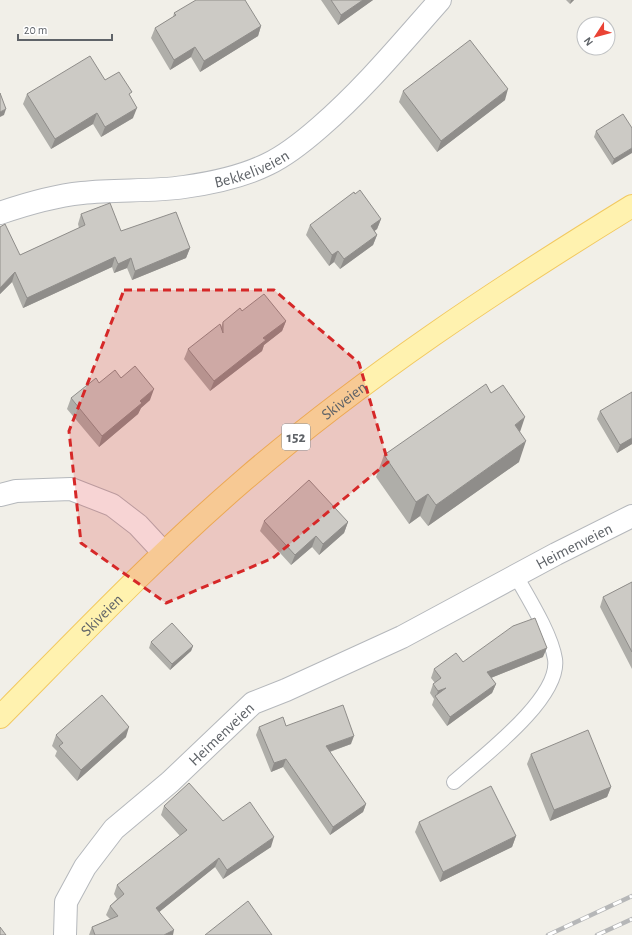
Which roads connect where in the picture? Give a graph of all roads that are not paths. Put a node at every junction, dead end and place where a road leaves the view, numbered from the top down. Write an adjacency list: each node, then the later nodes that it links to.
1 (440, 0): 3 (street, Bekkeliveien)
2 (632, 206): 6 (main road, Skiveien / 152)
3 (0, 213)
4 (0, 495): 6 (street)
5 (632, 516): 7 (street, Heimenveien)
6 (164, 553): 8 (main road, Skiveien / 152)
7 (516, 576): 9 (lane, Heimenveien); 10 (street, Heimenveien)
8 (0, 717)
9 (454, 782)
10 (65, 935)

